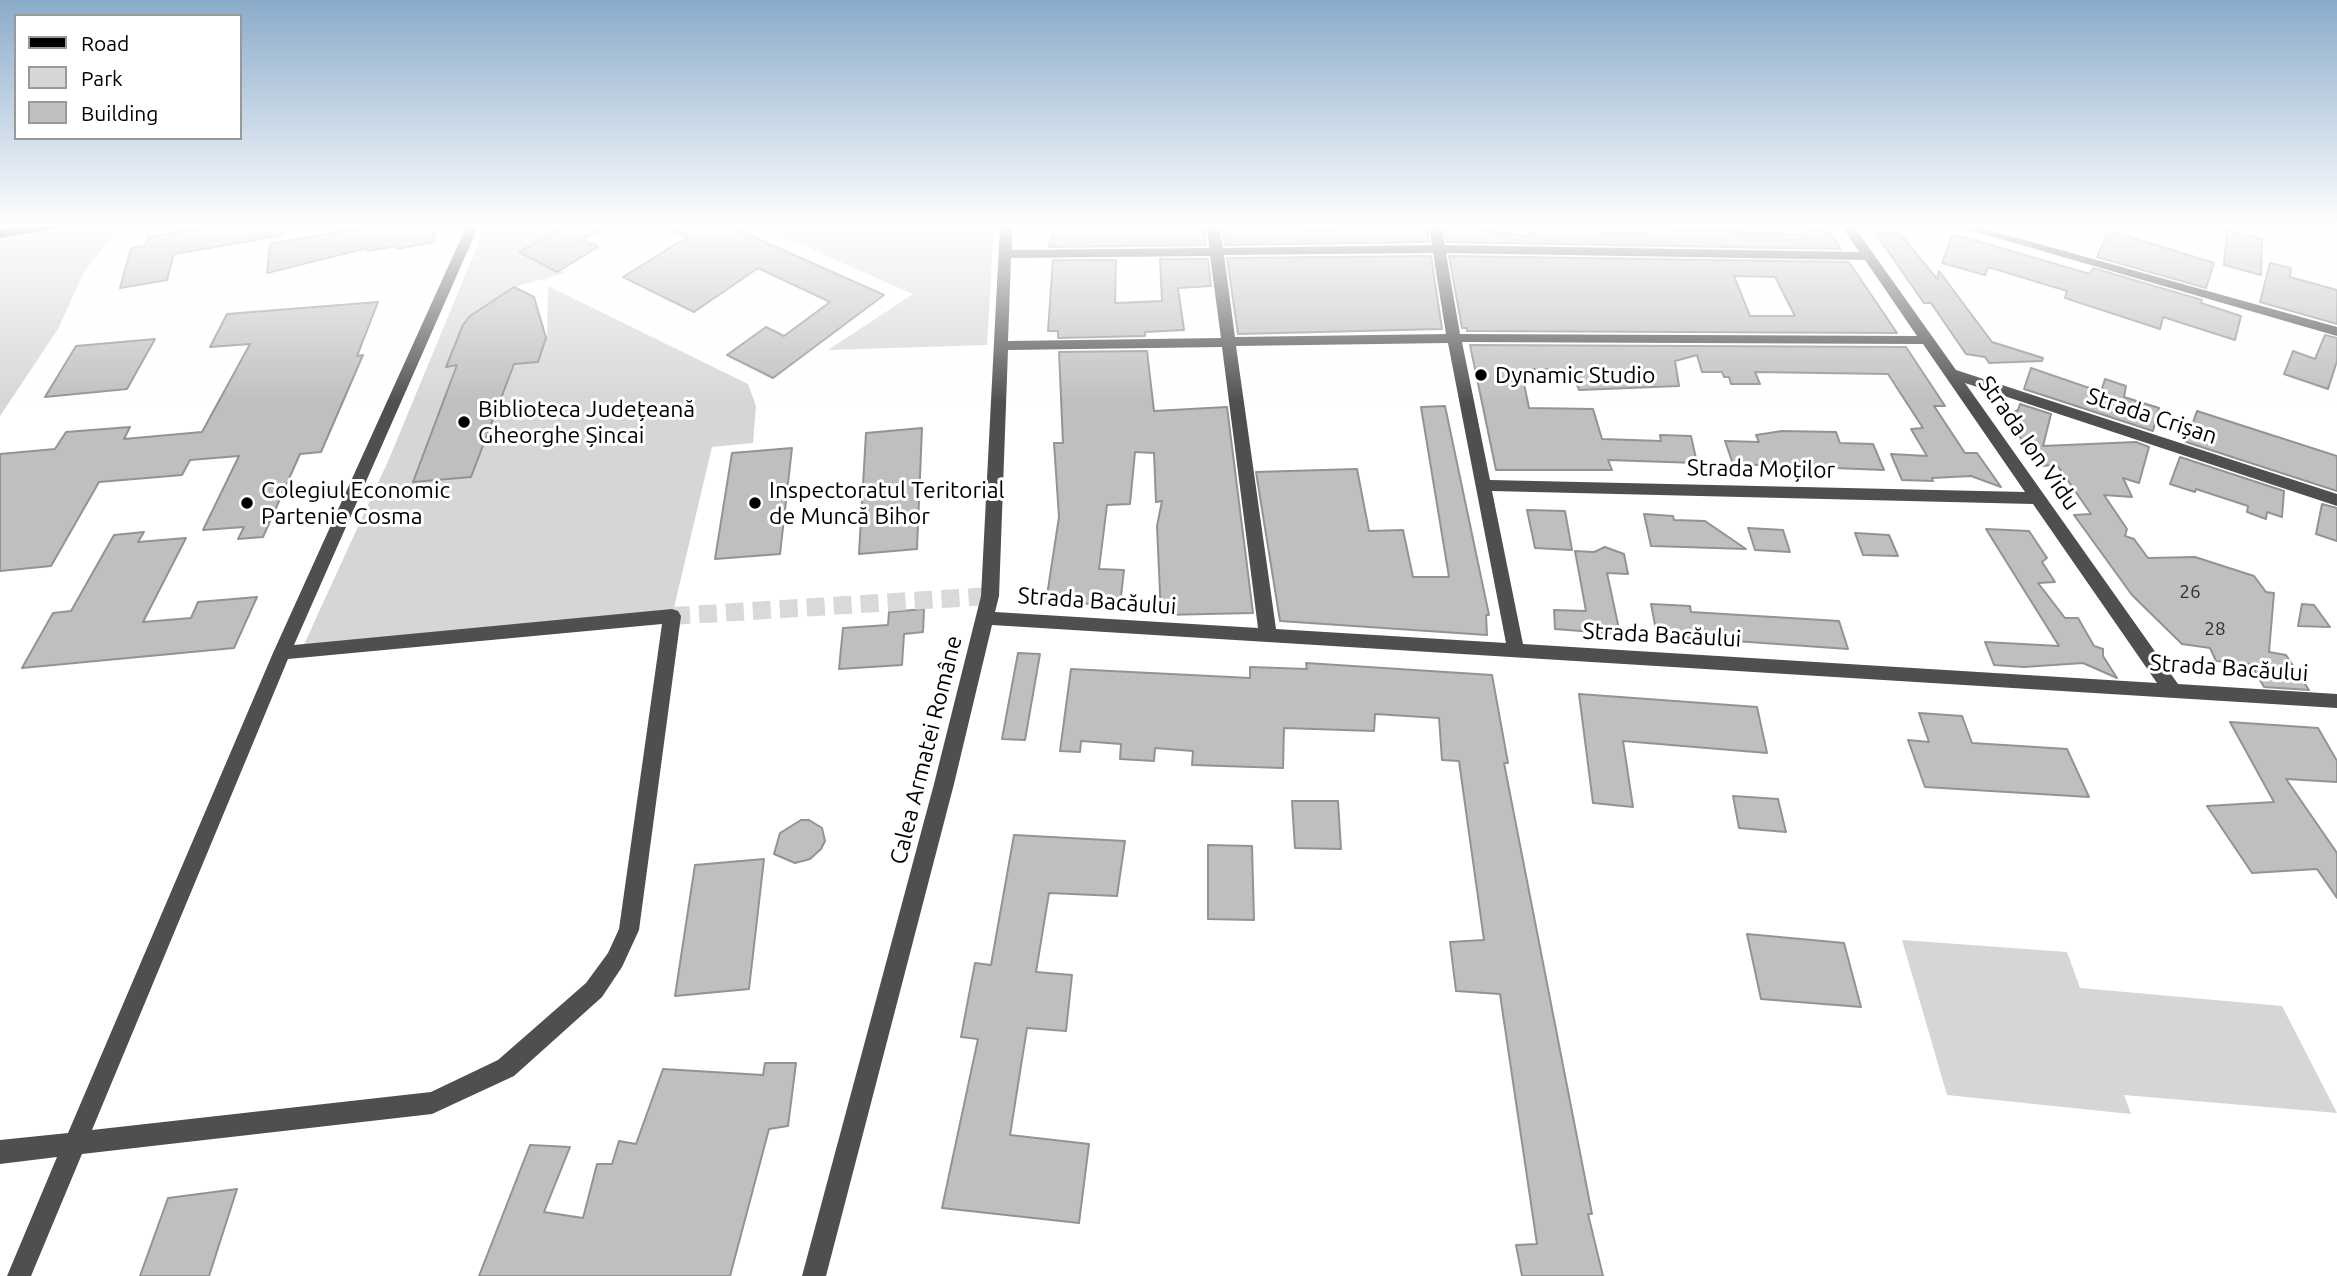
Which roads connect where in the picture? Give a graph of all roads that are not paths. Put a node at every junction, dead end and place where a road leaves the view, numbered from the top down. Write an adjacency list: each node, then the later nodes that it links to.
1 (446, 285): 19 (street)
2 (1004, 285): 11 (street, Calea Armatei Române)
3 (1220, 285): 10 (street)
4 (1446, 285): 8 (street)
5 (1887, 285): 9 (street, Strada Ion Vidu)
6 (2169, 285): 7 (street)
7 (2337, 332)
8 (1454, 338): 9 (street); 10 (street); 13 (street)
9 (1927, 340): 12 (street, Strada Ion Vidu)
10 (1226, 342): 11 (street); 17 (street)
11 (1001, 346): 16 (street, Calea Armatei Române)
12 (1953, 374): 14 (street, Strada Ion Vidu); 15 (street, Strada Crișan)
13 (1482, 485): 14 (street, Strada Moților); 18 (street)
14 (2039, 498): 20 (street, Strada Ion Vidu)
15 (2337, 500)
16 (985, 618): 17 (street, Strada Bacăului); 25 (street, Calea Armatei Române)
17 (1268, 637): 18 (street, Strada Bacăului)
18 (1516, 652): 20 (street, Strada Bacăului)
19 (282, 653): 22 (street); 22 (street)
20 (2171, 688): 21 (street, Strada Bacăului)
21 (2337, 701)
22 (76, 1142): 23 (street); 24 (street)
23 (0, 1152)
24 (19, 1276)
25 (814, 1276)

